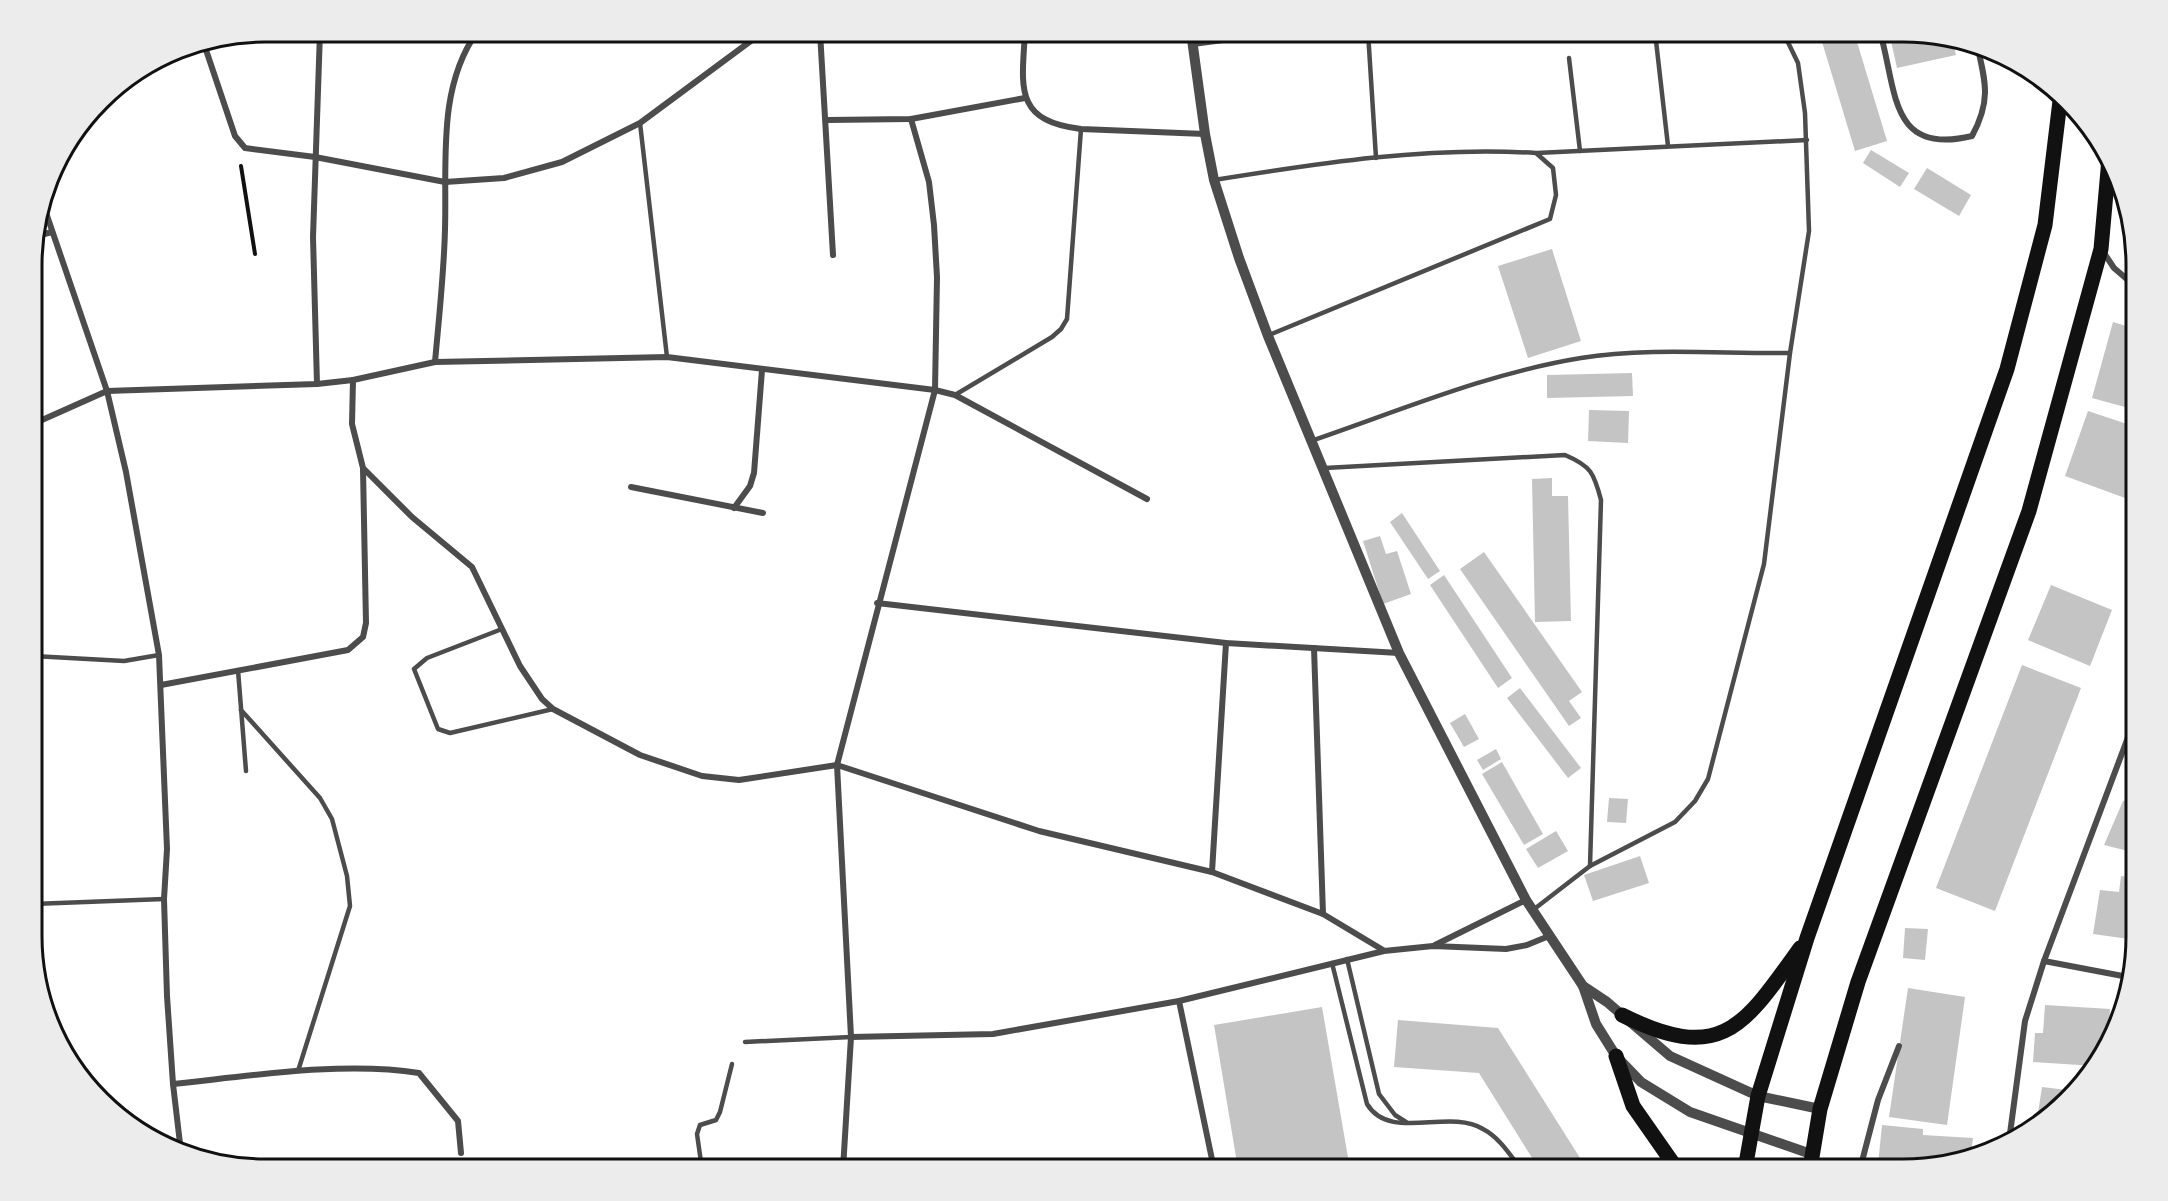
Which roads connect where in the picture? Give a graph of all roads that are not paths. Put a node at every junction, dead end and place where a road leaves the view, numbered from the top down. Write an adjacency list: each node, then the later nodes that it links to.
1 (320, 42): 27 (street)
2 (470, 42): 31 (street)
3 (749, 42): 20 (street)
4 (821, 42): 19 (street)
5 (1024, 42): 16 (street)
6 (1192, 42): 12 (street)
7 (1213, 42): 12 (street)
8 (1369, 42): 28 (lane)
9 (1656, 42): 24 (lane)
10 (1788, 42): 23 (lane)
11 (1882, 42): 14 (street)
12 (1192, 45): 22 (street)
13 (206, 50): 27 (street)
14 (1980, 56)
15 (1569, 58): 25 (lane)
16 (1025, 98): 18 (street); 21 (street)
17 (2059, 106): 78 (main road)
18 (911, 119): 19 (street); 45 (street)
19 (827, 120): 36 (street)
20 (640, 123): 31 (street); 40 (lane)
21 (1081, 129): 22 (street); 47 (lane)
22 (1205, 134): 30 (street)
23 (1807, 140): 24 (lane); 39 (lane)
24 (1668, 146): 25 (lane)
25 (1580, 151): 26 (lane)
26 (1536, 153): 28 (lane); 38 (lane)
27 (315, 157): 31 (street); 44 (street)
28 (1376, 158): 30 (lane)
29 (2107, 177): 35 (main road)
30 (1214, 180): 38 (street)
31 (446, 182): 41 (street)
32 (47, 217): 33 (street)
33 (52, 232): 34 (street); 46 (street)
34 (44, 234)
35 (2101, 249): 37 (street); 96 (main road)
36 (833, 255)
37 (2126, 278)
38 (1268, 336): 49 (street)
39 (1790, 353): 49 (lane); 70 (lane)
40 (667, 357): 41 (street); 42 (street)
41 (435, 362): 43 (street)
42 (762, 370): 45 (street); 54 (street)
43 (353, 380): 44 (street); 50 (street)
44 (317, 384): 46 (street)
45 (935, 390): 47 (street); 56 (street)
46 (107, 391): 48 (street); 61 (street)
47 (955, 395): 53 (street)
48 (42, 420)
49 (1310, 442): 51 (street)
50 (363, 468): 57 (street); 63 (street)
51 (1322, 468): 60 (street); 70 (lane)
52 (631, 487): 54 (street)
53 (1147, 499)
54 (734, 508): 55 (street)
55 (763, 513)
56 (878, 603): 58 (street); 68 (street)
57 (502, 629): 65 (street); 65 (lane)
58 (1226, 644): 59 (street); 71 (street)
59 (1314, 648): 60 (street); 76 (street)
60 (1399, 653): 73 (street)
61 (159, 655): 62 (lane); 64 (street)
62 (42, 656)
63 (238, 670): 64 (street); 66 (lane)
64 (161, 685): 72 (street)
65 (553, 709): 68 (street)
66 (241, 710): 69 (lane); 93 (lane)
67 (2125, 747): 82 (street)
68 (837, 765): 71 (street); 88 (street)
69 (246, 771)
70 (1590, 866): 75 (lane)
71 (1212, 872): 76 (street)
72 (164, 899): 74 (lane); 94 (street)
73 (1526, 900): 75 (street); 79 (street)
74 (42, 904)
75 (1533, 909): 77 (street)
76 (1323, 914): 80 (street)
77 (1549, 936): 79 (street); 85 (street)
78 (1807, 938): 87 (main road); 95 (main road)
79 (1433, 946): 80 (street)
80 (1384, 951): 81 (street)
81 (1347, 959): 83 (street); 97 (lane)
82 (2044, 962): 84 (street); 98 (street)
83 (1332, 963): 86 (street); 97 (lane)
84 (2122, 976)
85 (1583, 986): 87 (street); 91 (street)
86 (1179, 1001): 88 (street); 104 (street)
87 (1622, 1015): 95 (street)
88 (851, 1037): 89 (lane); 103 (street)
89 (745, 1042)
90 (1899, 1046): 110 (street)
91 (1616, 1056): 99 (street); 106 (main road)
92 (732, 1064): 102 (lane)
93 (298, 1071): 94 (street); 101 (street)
94 (173, 1084): 100 (street)
95 (1758, 1096): 96 (street); 99 (main road)
96 (1820, 1109): 109 (main road)
97 (1406, 1122): 105 (lane)
98 (2010, 1131)
99 (1751, 1134): 107 (main road); 108 (street)
100 (180, 1142)
101 (461, 1153)
102 (701, 1159)
103 (844, 1159)
104 (1212, 1159)
105 (1514, 1159)
106 (1670, 1159)
107 (1747, 1159)
108 (1807, 1159)
109 (1811, 1159)
110 (1863, 1159)

